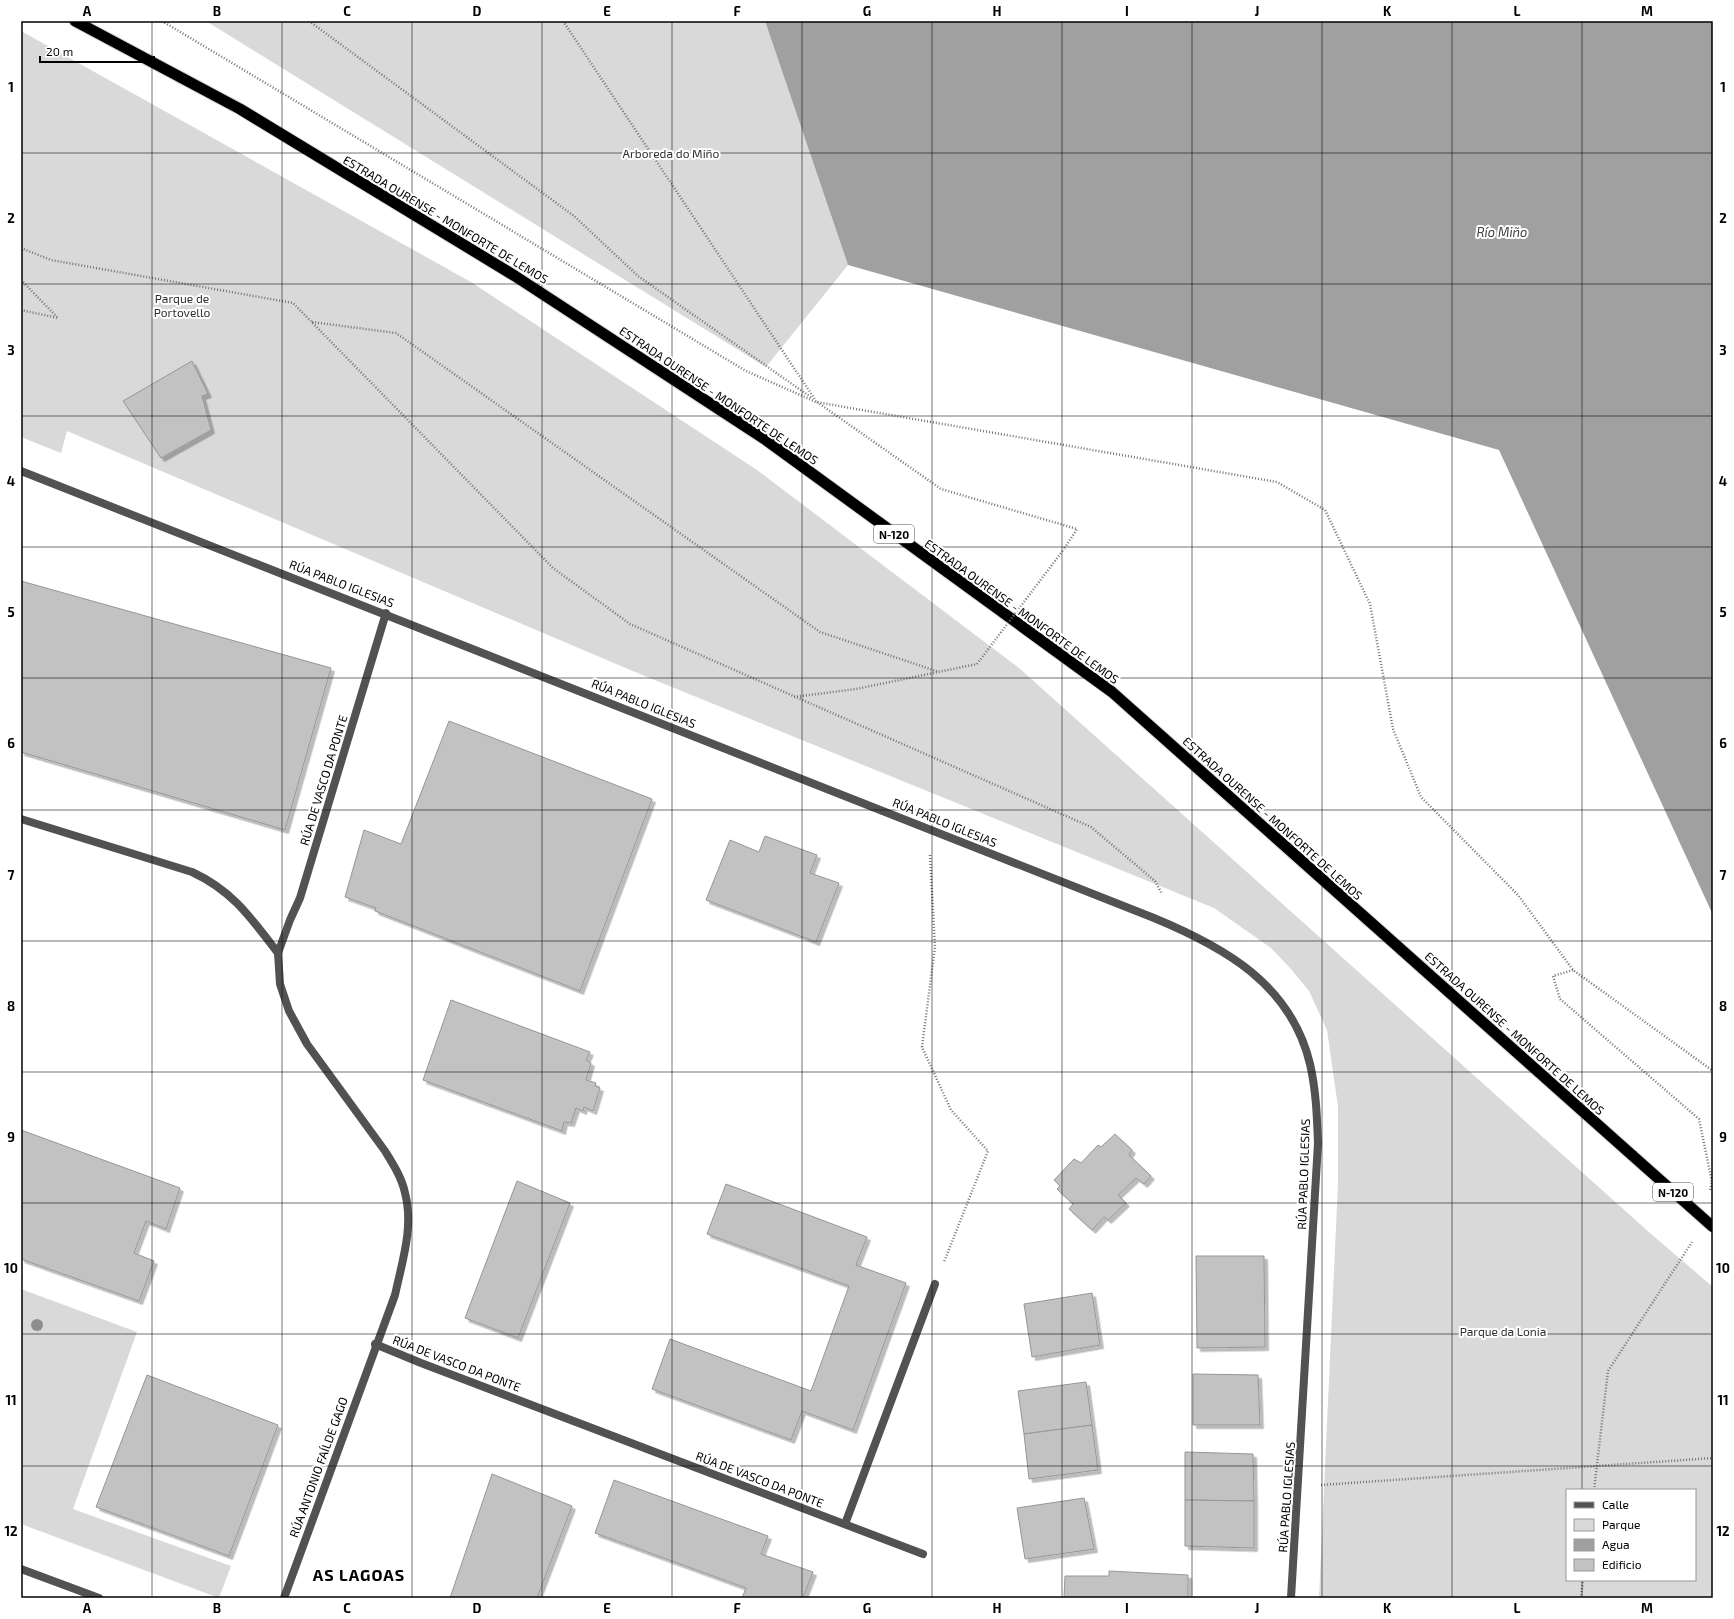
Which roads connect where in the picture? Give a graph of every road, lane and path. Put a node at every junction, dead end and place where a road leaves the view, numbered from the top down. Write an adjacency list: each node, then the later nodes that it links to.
1 (75, 21): 21 (highway, ESTRADA OURENSE - MONFORTE DE LEMOS / N-120, bridge)
2 (162, 21): 9 (path)
3 (309, 21): 9 (path)
4 (563, 21): 9 (path)
5 (21, 248): 8 (path)
6 (21, 280): 7 (path)
7 (21, 310)
8 (312, 322): 12 (path); 13 (path)
9 (816, 402): 12 (path, bridge); 18 (path)
10 (21, 471): 11 (street, RÚA PABLO IGLESIAS)
11 (386, 613): 15 (street, RÚA PABLO IGLESIAS); 17 (street, RÚA DE VASCO DA PONTE)
12 (939, 672): 13 (path)
13 (794, 697): 16 (path)
14 (21, 819): 17 (street)
15 (929, 829): 16 (street, RÚA PABLO IGLESIAS); 23 (path)
16 (1184, 930): 27 (street, RÚA PABLO IGLESIAS)
17 (278, 953): 24 (street, RÚA DE VASCO DA PONTE)
18 (1573, 970): 19 (path); 20 (path)
19 (1713, 1071)
20 (1707, 1197)
21 (1713, 1227)
22 (1692, 1242): 26 (path)
23 (935, 1284): 29 (street)
24 (376, 1344): 29 (street, RÚA DE VASCO DA PONTE); 34 (street, RÚA ANTONIO FAÍLDE GAGO)
25 (1713, 1458): 26 (path)
26 (1597, 1467): 27 (path); 28 (path)
27 (1299, 1486): 35 (street, RÚA PABLO IGLESIAS)
28 (1594, 1489)
29 (846, 1524): 30 (street, RÚA DE VASCO DA PONTE)
30 (923, 1554)
31 (21, 1569): 33 (street)
32 (1583, 1581): 36 (path)
33 (99, 1598)
34 (284, 1598)
35 (1291, 1598)
36 (1581, 1598)

